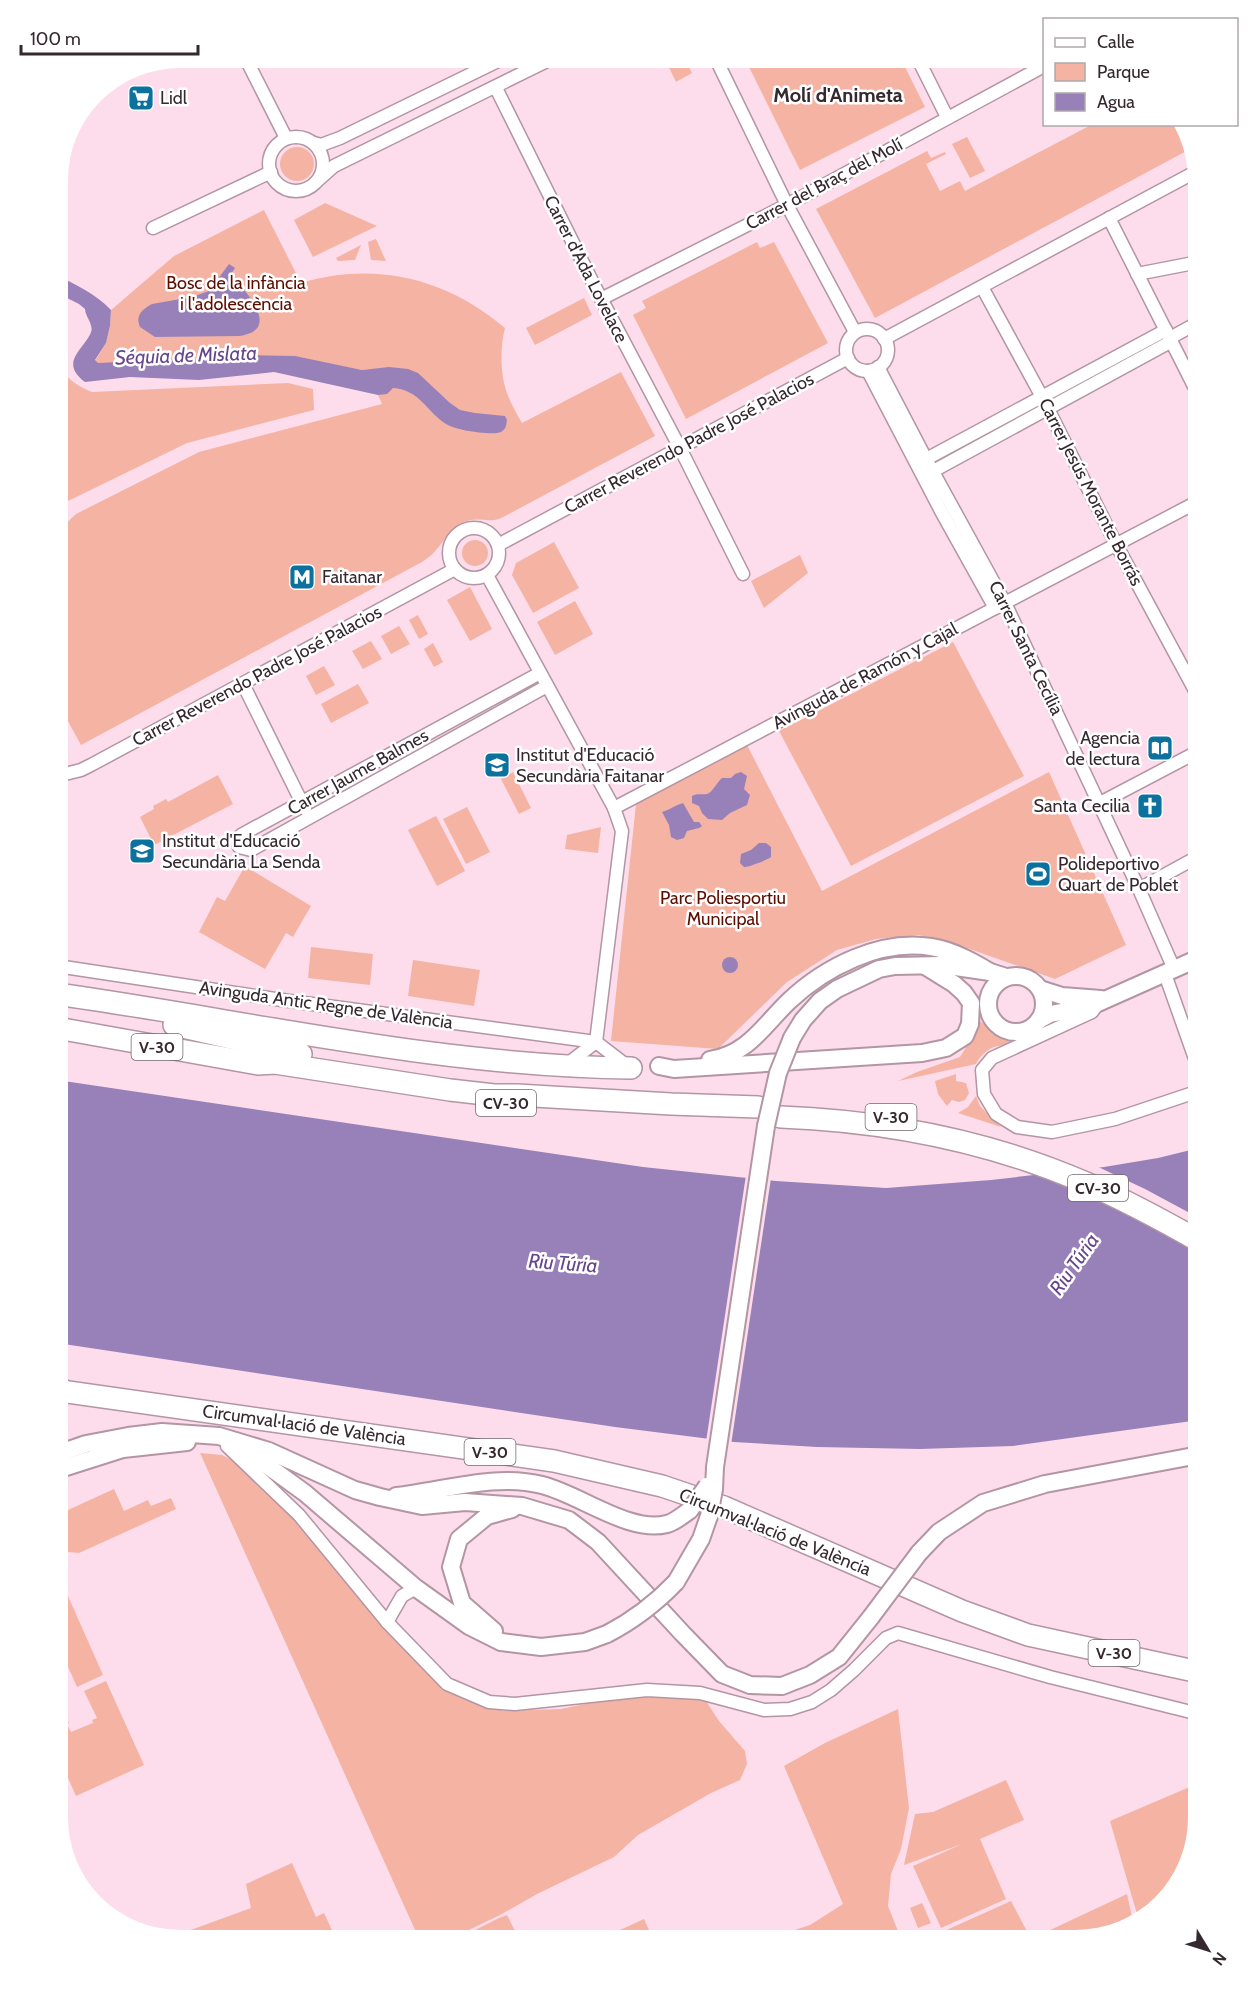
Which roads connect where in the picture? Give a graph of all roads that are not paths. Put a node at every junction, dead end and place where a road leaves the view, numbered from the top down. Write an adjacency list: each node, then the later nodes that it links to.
1 (251, 68): 9 (street)
2 (483, 68): 10 (street)
3 (534, 68): 7 (street)
4 (720, 68): 14 (street)
5 (922, 68): 8 (street)
6 (1040, 68): 8 (street, Carrer del Braç del Molí)
7 (496, 88): 13 (street); 20 (street, Carrer d'Ada Lovelace)
8 (947, 117): 14 (street, Carrer del Braç del Molí)
9 (286, 138): 10 (street); 11 (street)
10 (314, 143): 13 (street)
11 (270, 171): 13 (street); 16 (street)
12 (1188, 176): 15 (street)
13 (316, 182)
14 (787, 205): 20 (street, Carrer del Braç del Molí); 22 (street)
15 (1109, 218): 18 (street); 19 (street)
16 (153, 228)
17 (1188, 264): 18 (street)
18 (1137, 274): 23 (street)
19 (982, 286): 24 (street); 28 (street, Carrer Jesús Morante Borrás)
20 (601, 299): 29 (street, Carrer d'Ada Lovelace)
21 (1188, 327): 23 (street)
22 (855, 332): 24 (street); 25 (street)
23 (1169, 336): 27 (street); 28 (street)
24 (884, 339): 26 (street)
25 (848, 358): 26 (street); 29 (street, Carrer Reverendo Padre José Palacios)
26 (873, 369): 30 (street, Carrer Santa Cecília)
27 (1188, 374)
28 (1045, 402): 30 (street); 31 (street); 34 (street, Carrer Jesús Morante Borrás)
29 (680, 448): 33 (street, Carrer Reverendo Padre José Palacios); 36 (street, Carrer d'Ada Lovelace)
30 (921, 462): 31 (street, Carrer Santa Cecília)
31 (928, 473): 38 (street, Carrer Santa Cecília)
32 (1188, 507): 34 (street, Avinguda de Ramón y Cajal)
33 (498, 545): 35 (street); 37 (street)
34 (1117, 546): 38 (street, Avinguda de Ramón y Cajal); 40 (street, Carrer Jesús Morante Borrás)
35 (455, 569): 37 (street); 41 (street, Carrer Reverendo Padre José Palacios)
36 (743, 574)
37 (487, 575): 39 (street)
38 (1000, 605): 46 (street, Carrer Santa Cecília); 47 (street, Avinguda de Ramón y Cajal)
39 (540, 673): 42 (street); 45 (street, Carrer Jaume Balmes)
40 (1188, 678)
41 (243, 684): 44 (street, Carrer Reverendo Padre José Palacios); 45 (street)
42 (546, 686): 47 (street); 48 (street, Carrer Jaume Balmes)
43 (1188, 757): 46 (street)
44 (68, 773)
45 (302, 803): 48 (street); 48 (street, Carrer Jaume Balmes)
46 (1100, 804): 50 (street, Carrer Santa Cecília)
47 (614, 808): 65 (street)
48 (311, 818)
49 (1188, 862): 50 (street)
50 (1139, 889): 54 (street, Carrer Santa Cecília)
51 (1188, 963): 54 (main road)
52 (926, 966): 55 (main road); 58 (main road); 67 (main road); 72 (main road, bridge)
53 (68, 968): 65 (street, Avinguda Antic Regne de València)
54 (1169, 971): 59 (main road); 62 (street, Carrer Santa Cecília)
55 (998, 974): 56 (main road); 58 (main road); 67 (main road)
56 (1040, 989): 59 (main road); 61 (main road)
57 (68, 996): 68 (highway)
58 (988, 997): 64 (main road)
59 (1105, 999): 61 (main road); 64 (street)
60 (68, 1002): 70 (highway)
61 (1039, 1020): 64 (main road)
62 (1188, 1023)
63 (68, 1030): 66 (highway, V-30)
64 (1018, 1039): 71 (street)
65 (596, 1042): 68 (street); 69 (street)
66 (258, 1064): 70 (highway, V-30); 72 (highway, CV-30)
67 (659, 1066): 69 (main road)
68 (563, 1067): 69 (highway)
69 (631, 1068)
70 (517, 1095): 72 (highway, V-30)
71 (1188, 1095)
72 (769, 1115): 73 (highway, CV-30); 81 (main road)
73 (994, 1144): 74 (highway); 75 (highway, CV-30)
74 (1188, 1224)
75 (1188, 1234)
76 (68, 1392): 86 (highway, Circumval·lació de València / V-30)
77 (227, 1446): 80 (main road); 84 (main road); 85 (street)
78 (68, 1450): 82 (main road)
79 (1188, 1457): 83 (main road, bridge)
80 (68, 1465)
81 (711, 1487): 82 (main road, bridge); 87 (main road, bridge)
82 (380, 1497): 83 (main road)
83 (522, 1506): 87 (main road)
84 (416, 1588): 85 (street); 87 (main road)
85 (387, 1622): 90 (street)
86 (1028, 1635): 88 (highway, Circumval·lació de València / V-30); 89 (highway)
87 (541, 1647)
88 (1188, 1670)
89 (1188, 1683)
90 (1188, 1711)

